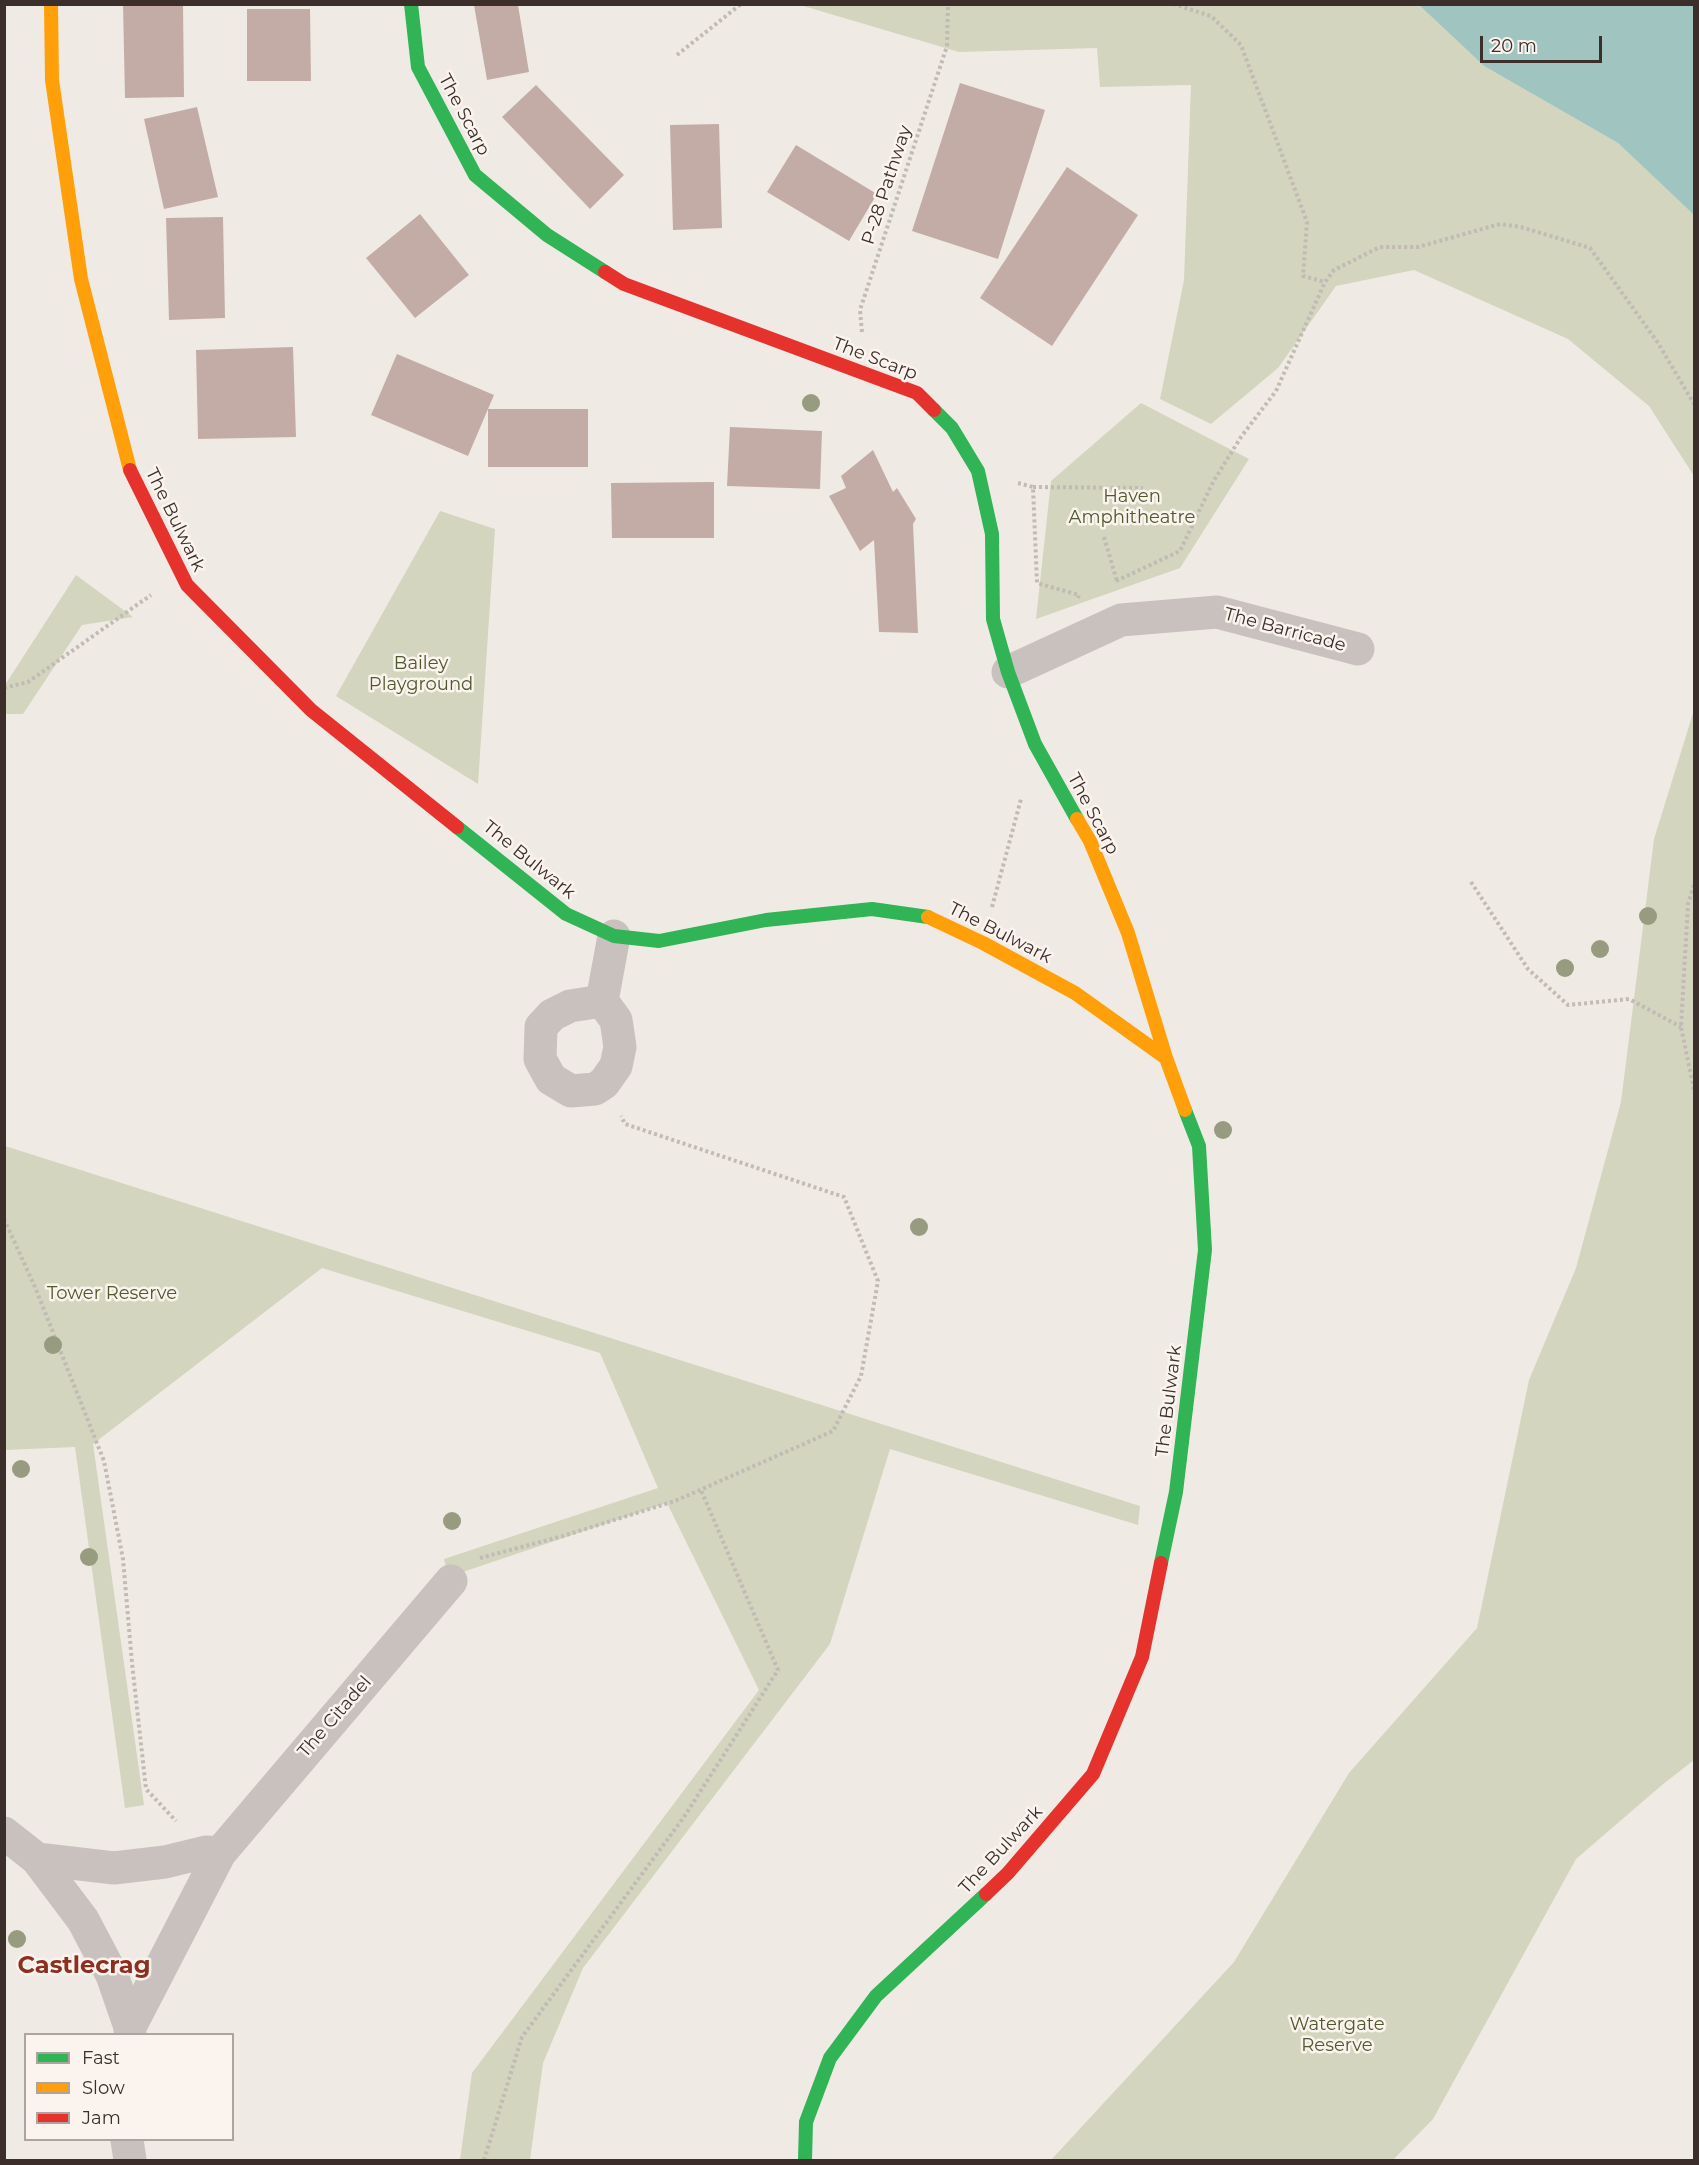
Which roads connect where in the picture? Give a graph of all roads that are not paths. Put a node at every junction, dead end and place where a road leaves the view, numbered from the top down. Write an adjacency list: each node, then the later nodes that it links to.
1 (51, 4): 5 (street, The Bulwark)
2 (411, 4): 4 (street, The Scarp)
3 (1358, 649): 4 (street, The Barricade)
4 (1008, 672): 7 (street, The Scarp)
5 (614, 936): 6 (street); 7 (street, The Bulwark)
6 (602, 1001): 6 (street)
7 (1166, 1058): 15 (street, The Bulwark)
8 (451, 1581): 10 (street, The Citadel)
9 (4, 1833): 11 (street)
10 (213, 1853): 11 (street); 12 (street, The Citadel)
11 (37, 1859): 12 (street)
12 (130, 2031)
13 (127, 2141): 14 (street)
14 (130, 2160)
15 (805, 2160)

